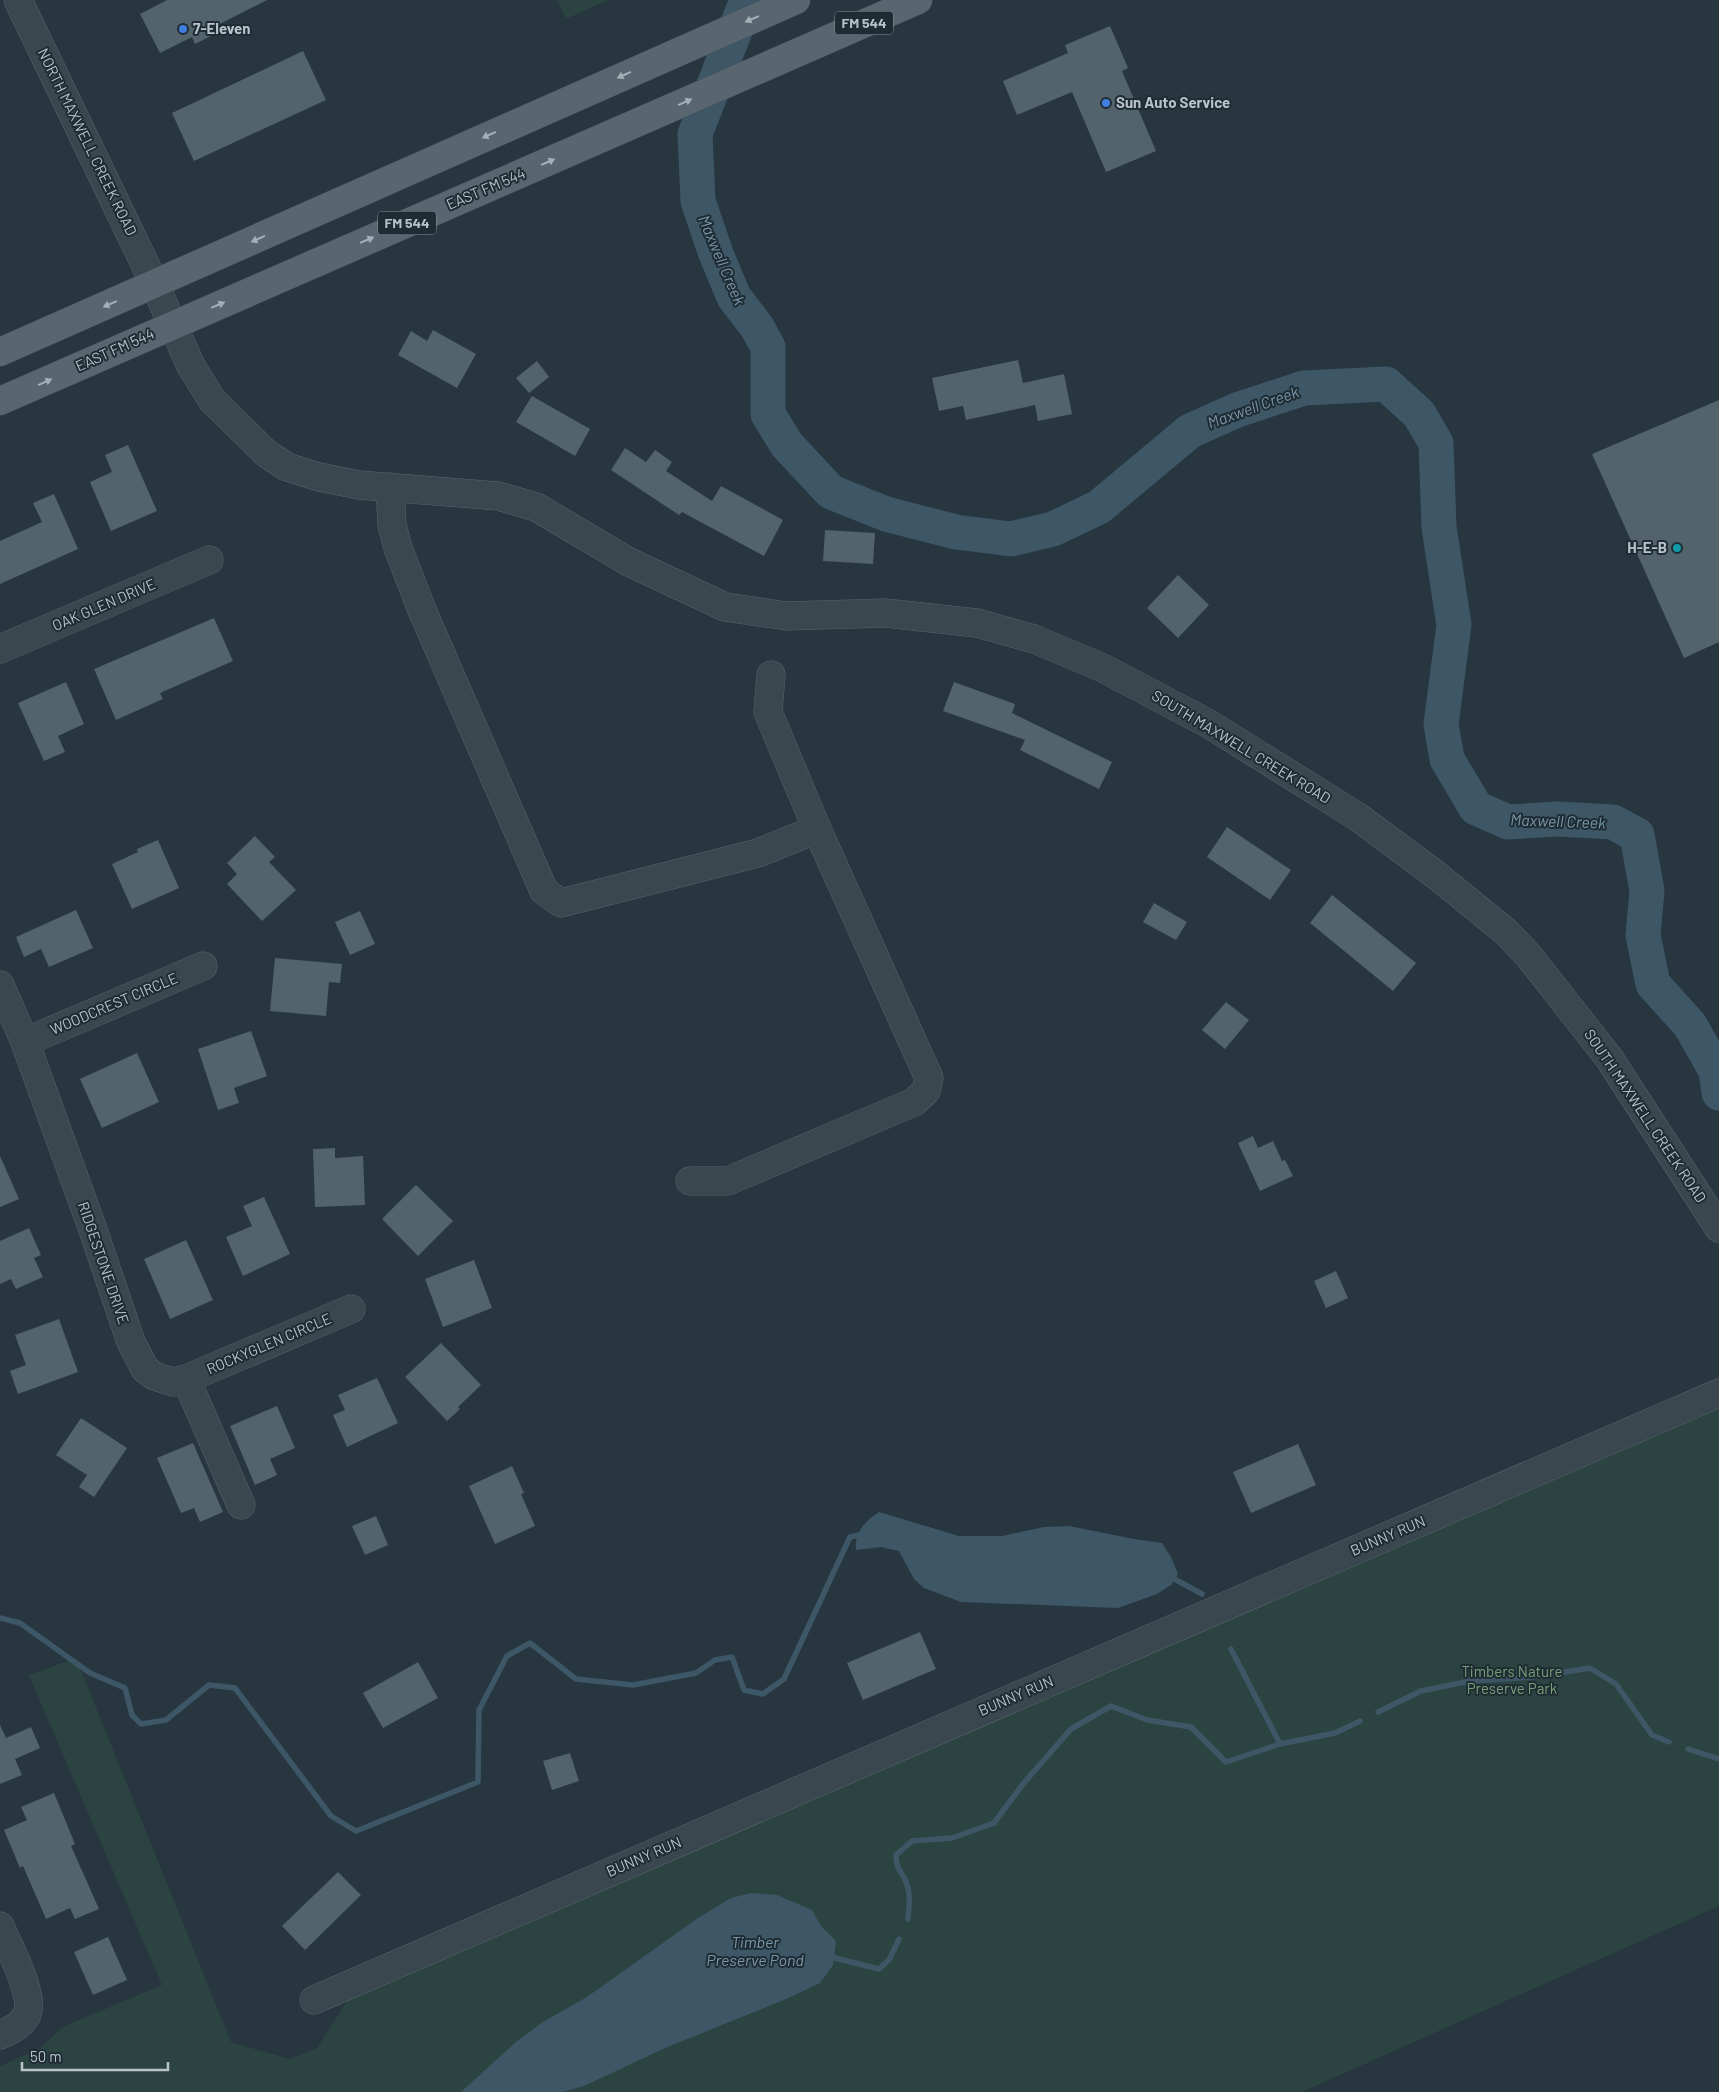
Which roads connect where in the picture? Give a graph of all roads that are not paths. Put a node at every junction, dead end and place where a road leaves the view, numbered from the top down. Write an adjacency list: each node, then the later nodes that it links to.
1 (18, 0): 4 (street, NORTH MAXWELL CREEK ROAD)
2 (796, 0): 4 (main road, one-way to 4)
3 (918, 0): 5 (main road, EAST FM 544 / FM 544, one-way to 3)
4 (155, 285): 5 (street, NORTH MAXWELL CREEK ROAD); 6 (main road, one-way to 6)
5 (173, 325): 7 (main road, EAST FM 544 / FM 544, one-way to 5); 8 (street, SOUTH MAXWELL CREEK ROAD)
6 (0, 352)
7 (0, 401)
8 (390, 487): 12 (street); 17 (street, SOUTH MAXWELL CREEK ROAD)
9 (209, 560): 10 (street, OAK GLEN DRIVE)
10 (0, 649)
11 (771, 675): 12 (street)
12 (817, 829): 16 (street)
13 (203, 966): 15 (street, WOODCREST CIRCLE)
14 (0, 985): 15 (street, RIDGESTONE DRIVE)
15 (25, 1042): 19 (street, RIDGESTONE DRIVE)
16 (690, 1181)
17 (1719, 1228)
18 (351, 1308): 19 (street, ROCKYGLEN CIRCLE)
19 (186, 1379): 21 (street)
20 (1719, 1393): 23 (street, BUNNY RUN)
21 (242, 1505)
22 (0, 1926): 24 (street)
23 (314, 2000)
24 (0, 2035)

